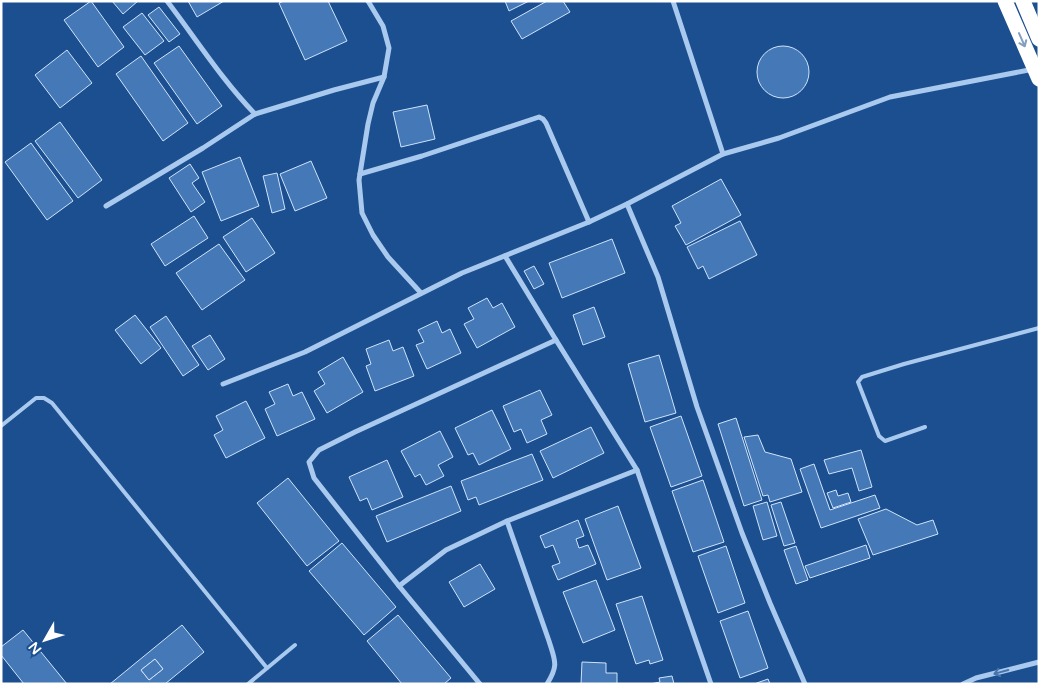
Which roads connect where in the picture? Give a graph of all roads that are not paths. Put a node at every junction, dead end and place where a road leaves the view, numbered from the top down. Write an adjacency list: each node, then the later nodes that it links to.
1 (167, 1): 9 (street)
2 (368, 1): 8 (street)
3 (673, 1): 10 (street)
4 (1004, 1): 7 (highway, one-way to 7)
5 (1023, 1): 6 (highway)
6 (1039, 39)
7 (1037, 74): 10 (street)
8 (384, 77): 9 (street); 11 (street)
9 (255, 114): 13 (street)
10 (723, 154): 12 (street)
11 (360, 174): 14 (street); 16 (street)
12 (627, 204): 14 (street); 32 (street)
13 (106, 206)
14 (590, 222): 15 (street)
15 (505, 256): 16 (street); 18 (street)
16 (421, 293): 19 (street)
17 (1039, 328): 21 (lane)
18 (556, 340): 22 (street); 24 (street)
19 (223, 384)
20 (1, 426): 27 (lane)
21 (925, 426)
22 (637, 470): 23 (street); 31 (street)
23 (507, 521): 24 (street); 30 (street)
24 (399, 586): 29 (street)
25 (295, 645): 27 (lane)
26 (1039, 662): 33 (street, one-way to 33)
27 (267, 668): 28 (lane)
28 (248, 684)
29 (480, 684)
30 (547, 684)
31 (711, 684)
32 (805, 684)
33 (963, 684)

